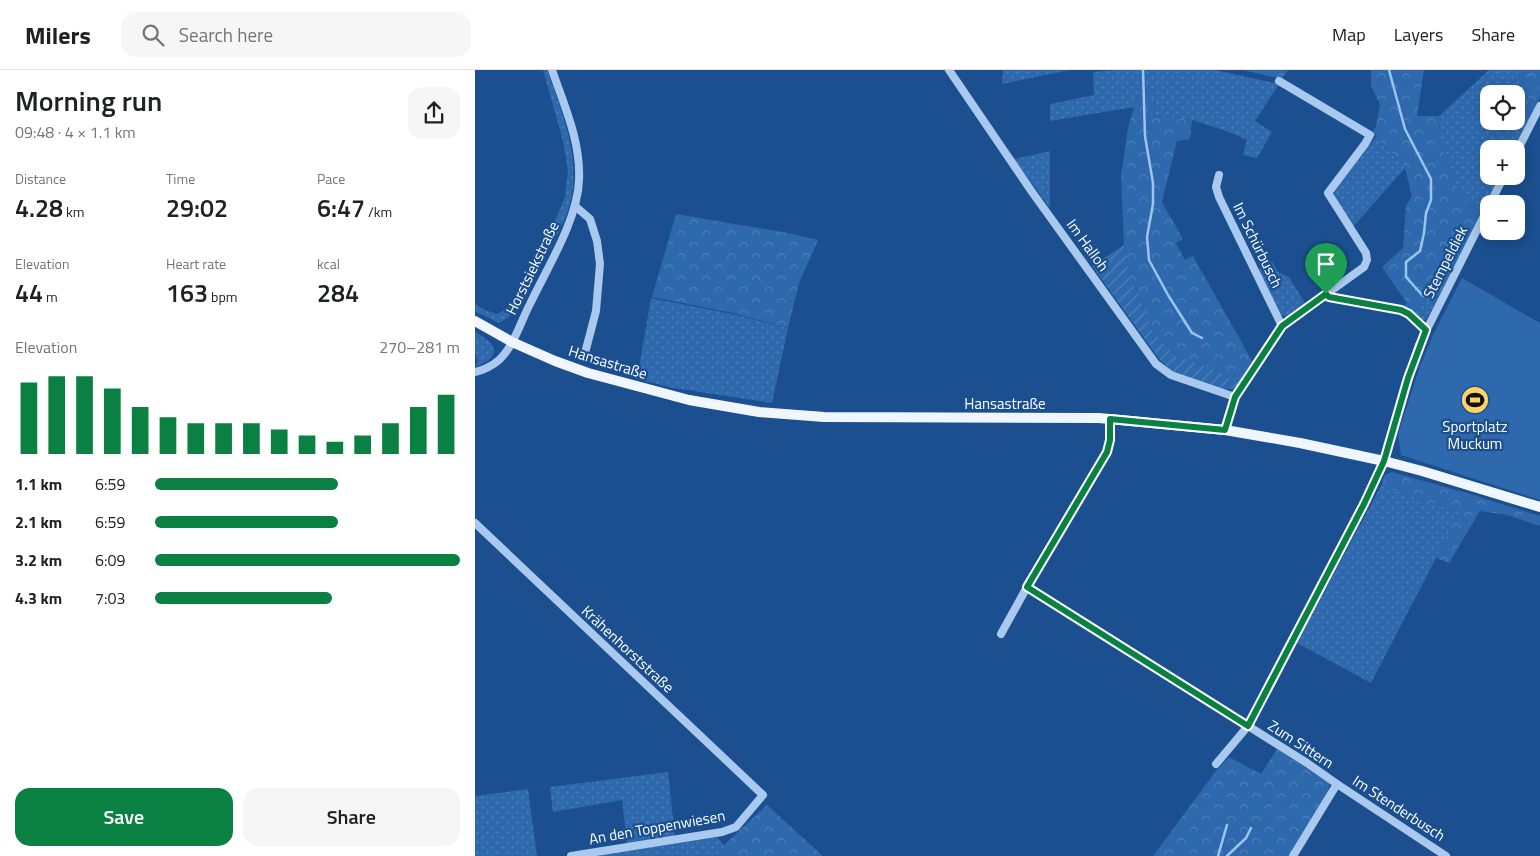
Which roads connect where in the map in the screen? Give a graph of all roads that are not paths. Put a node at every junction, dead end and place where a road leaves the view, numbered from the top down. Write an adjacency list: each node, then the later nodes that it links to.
1 (552, 70): 7 (street, Horstsiekstraße)
2 (949, 70): 16 (street, Im Halloh)
3 (1279, 81): 9 (street)
4 (1540, 106): 5 (street)
5 (1523, 140)
6 (1219, 175): 11 (street, Im Schürbusch)
7 (575, 206): 13 (street, Horstsiekstraße); 14 (street)
8 (1480, 223): 12 (street, Stempeldiek)
9 (1326, 294): 11 (street); 12 (street)
10 (475, 321): 13 (main road, Hansastraße)
11 (1282, 326): 16 (street)
12 (1426, 330): 19 (street, Stempeldiek)
13 (511, 342): 15 (street, Horstsiekstraße); 17 (main road, Hansastraße)
14 (585, 353)
15 (475, 372)
16 (1235, 397): 18 (street)
17 (1110, 419): 18 (main road, Hansastraße); 22 (street)
18 (1225, 430): 19 (main road, Hansastraße)
19 (1384, 461): 20 (main road, Hansastraße); 24 (street, Stempeldiek)
20 (1540, 507)
21 (475, 523): 27 (street, Krähenhorststraße)
22 (1027, 587): 23 (street); 24 (street, Zum Sittern)
23 (1001, 634)
24 (1248, 726): 25 (street, Stempeldiek); 26 (street, Zum Sittern)
25 (1216, 764)
26 (1337, 784): 29 (street, Zum Sittern); 30 (street, Im Stenderbusch)
27 (763, 795): 28 (street, An den Toppenwiesen)
28 (571, 856)
29 (1293, 856)
30 (1446, 856)

